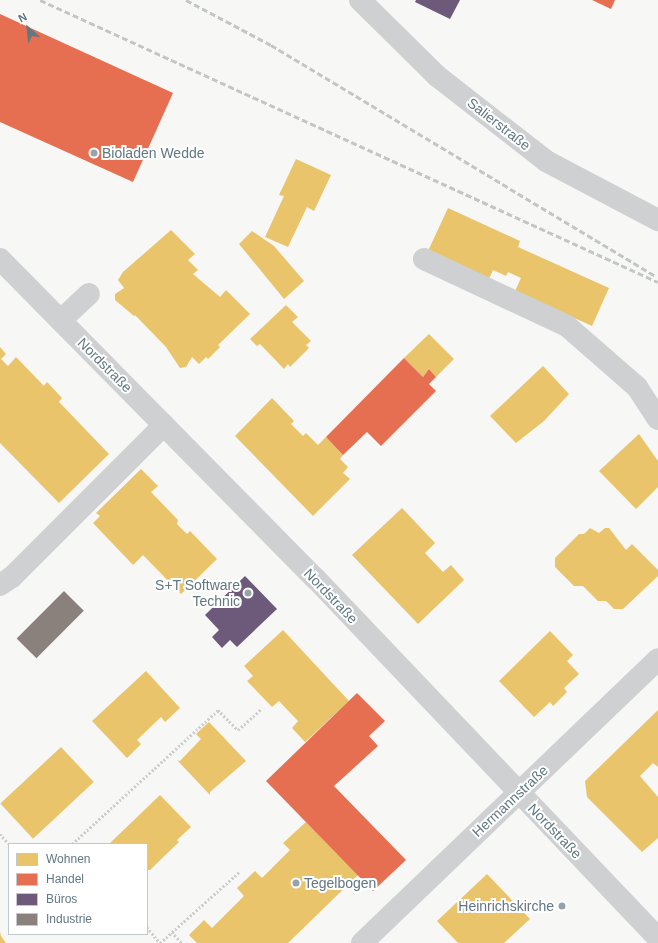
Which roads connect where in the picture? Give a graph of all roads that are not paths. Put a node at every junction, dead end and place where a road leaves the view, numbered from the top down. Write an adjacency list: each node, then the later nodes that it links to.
1 (360, 0): 2 (street, Salierstraße)
2 (658, 220)
3 (0, 259): 6 (street, Nordstraße)
4 (424, 259): 7 (street)
5 (89, 294): 6 (street)
6 (61, 320): 8 (street, Nordstraße)
7 (658, 419)
8 (164, 425): 9 (street); 11 (street, Nordstraße)
9 (0, 585)
10 (658, 658): 11 (street, Hermannstraße)
11 (519, 793): 12 (street, Nordstraße); 13 (street, Hermannstraße)
12 (658, 938)
13 (362, 943)

